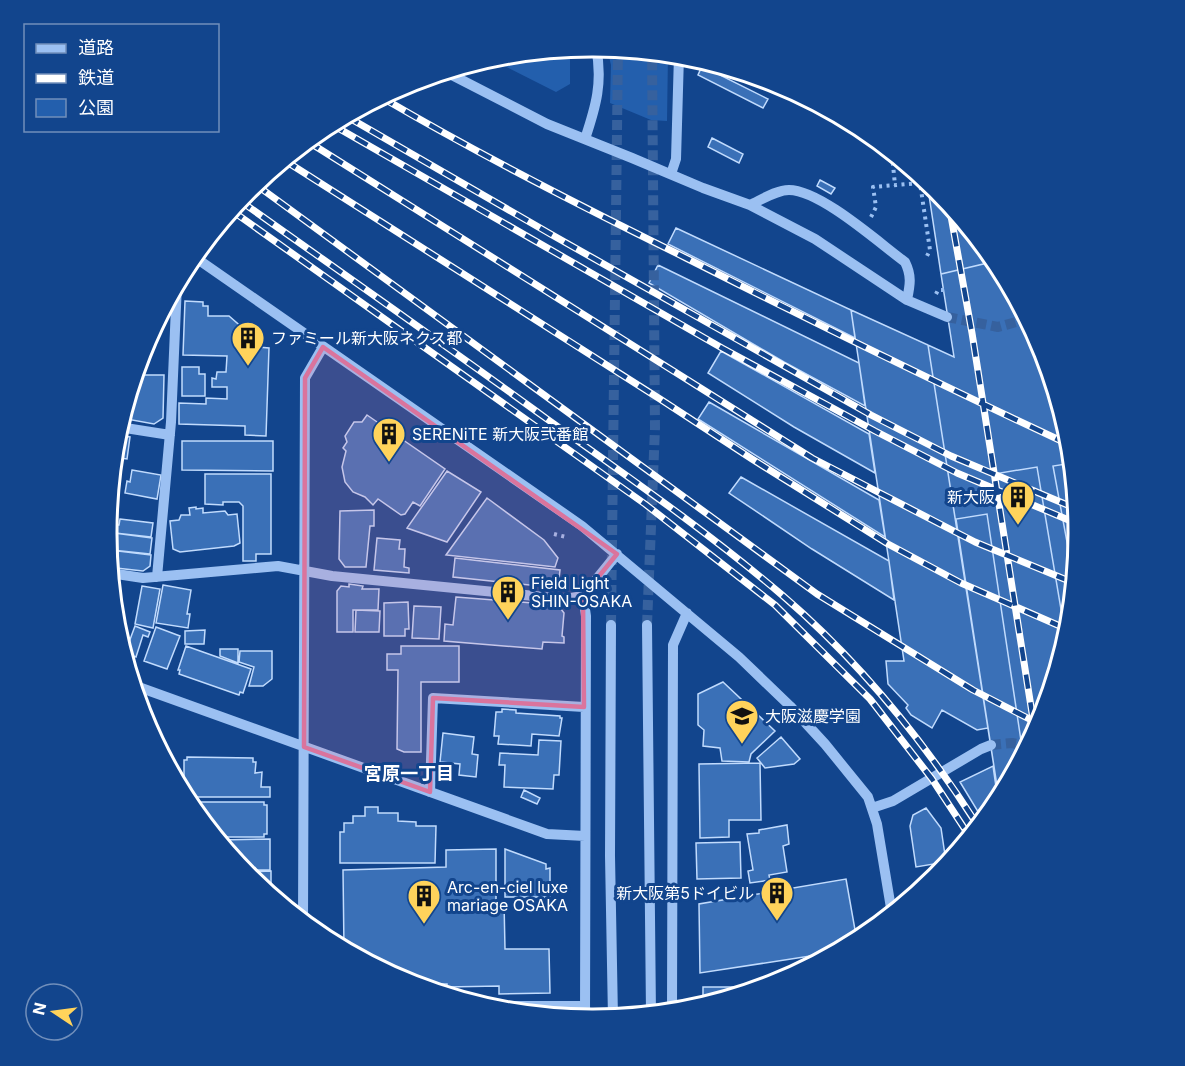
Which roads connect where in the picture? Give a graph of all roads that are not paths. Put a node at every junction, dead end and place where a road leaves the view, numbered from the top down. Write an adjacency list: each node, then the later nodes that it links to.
1 (598, 57): 4 (street)
2 (679, 65): 5 (street)
3 (456, 77): 4 (street)
4 (585, 139): 5 (street)
5 (671, 174): 6 (street)
6 (750, 205): 8 (street); 8 (street)
7 (202, 262): 11 (street)
8 (908, 300): 10 (street)
9 (176, 302): 13 (street)
10 (947, 316)
11 (323, 347): 14 (street); 15 (street)
12 (129, 429): 13 (street)
13 (170, 435): 17 (street)
14 (617, 554): 18 (street); 19 (street)
15 (305, 571): 17 (street); 18 (street); 25 (street)
16 (119, 574): 17 (street)
17 (157, 577)
18 (583, 596): 23 (street)
19 (687, 613): 27 (street); 31 (street)
20 (611, 625): 35 (street)
21 (647, 625): 32 (street)
22 (143, 689): 25 (street)
23 (584, 707): 26 (street); 28 (street)
24 (991, 746): 27 (street)
25 (304, 747): 26 (street); 30 (street)
26 (430, 792): 28 (street)
27 (872, 808): 29 (street)
28 (585, 836): 34 (street)
29 (890, 904)
30 (303, 911)
31 (672, 1002)
32 (651, 1005)
33 (540, 1006): 34 (street)
34 (585, 1006)
35 (613, 1008)

